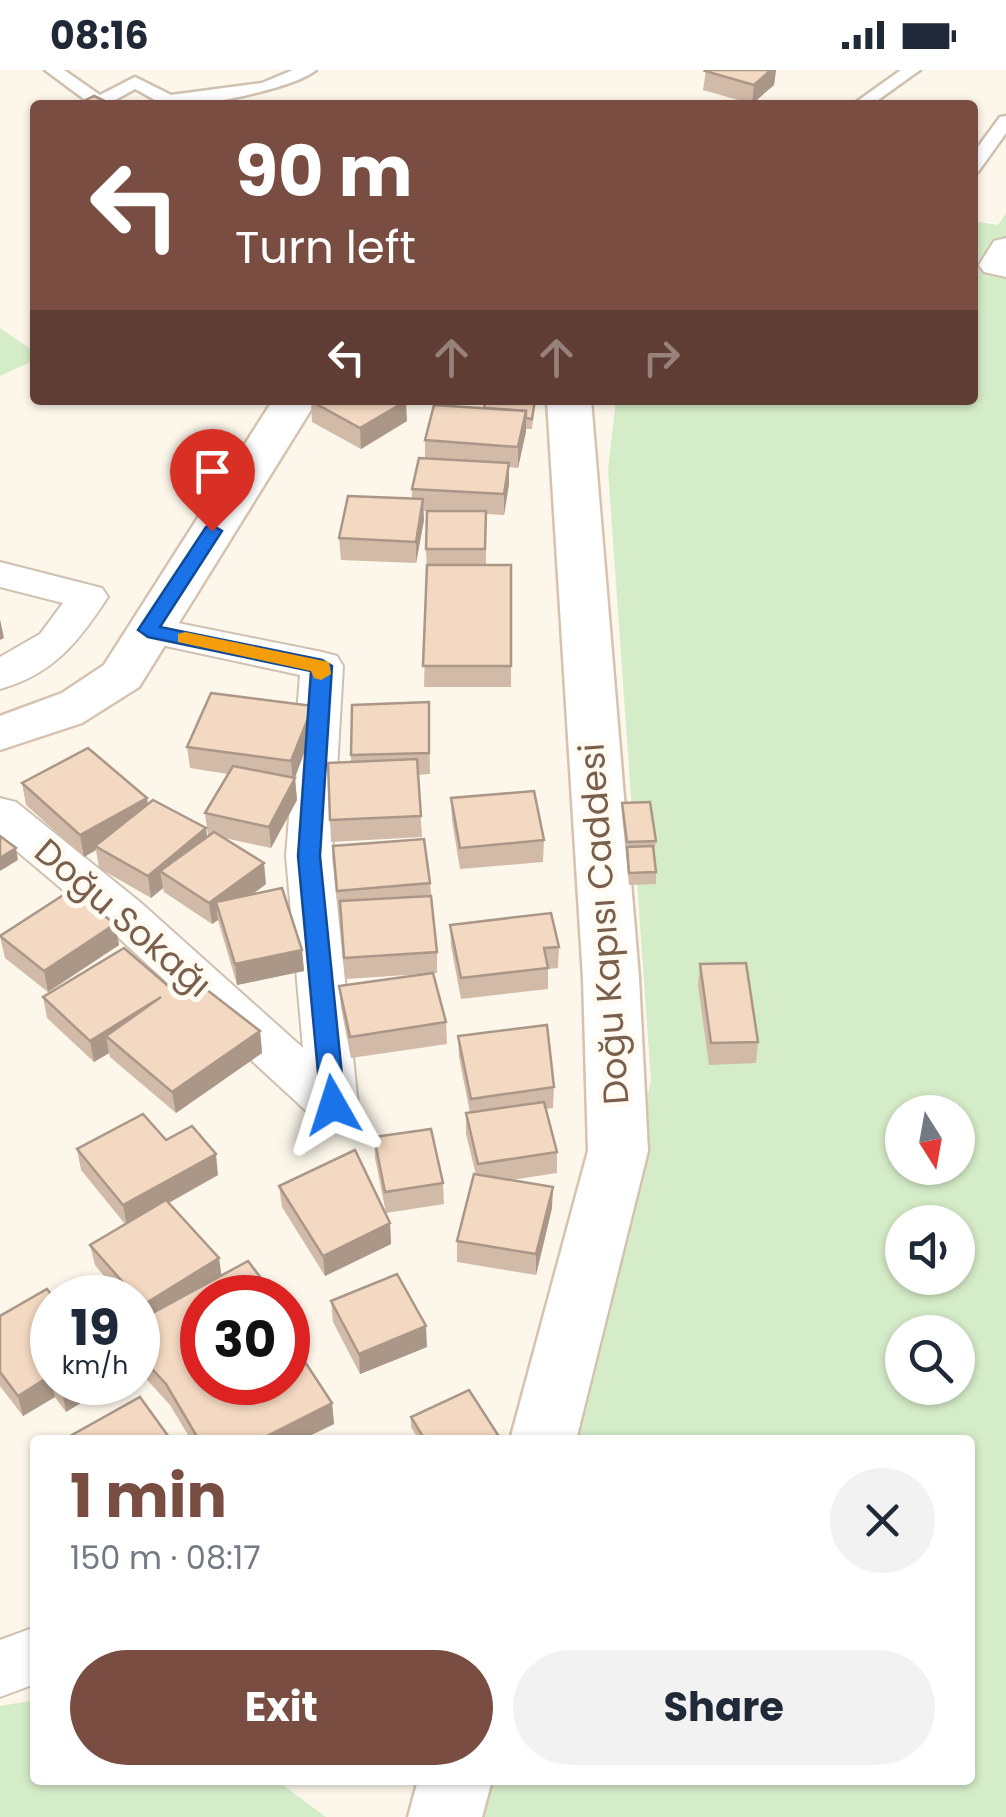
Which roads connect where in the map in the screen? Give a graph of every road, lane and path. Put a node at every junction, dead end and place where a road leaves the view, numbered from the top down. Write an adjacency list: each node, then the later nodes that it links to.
1 (54, 70): 4 (lane)
2 (308, 70): 7 (lane)
3 (912, 70): 8 (lane)
4 (95, 100)
5 (102, 100): 6 (lane)
6 (168, 100)
7 (191, 100)
8 (867, 100)
9 (1006, 121): 10 (lane)
10 (978, 160)
11 (1006, 248): 12 (street)
12 (1006, 266)
13 (292, 405): 16 (street)
14 (569, 405): 20 (street, Doğu Kapısı Caddesi)
15 (0, 574): 17 (street)
16 (148, 630): 18 (street); 19 (street, Doğu Sokağı)
17 (0, 675)
18 (0, 733)
19 (0, 812)
20 (544, 1435)
21 (30, 1657): 22 (street)
22 (0, 1669)
23 (454, 1785): 24 (street)
24 (446, 1817)

